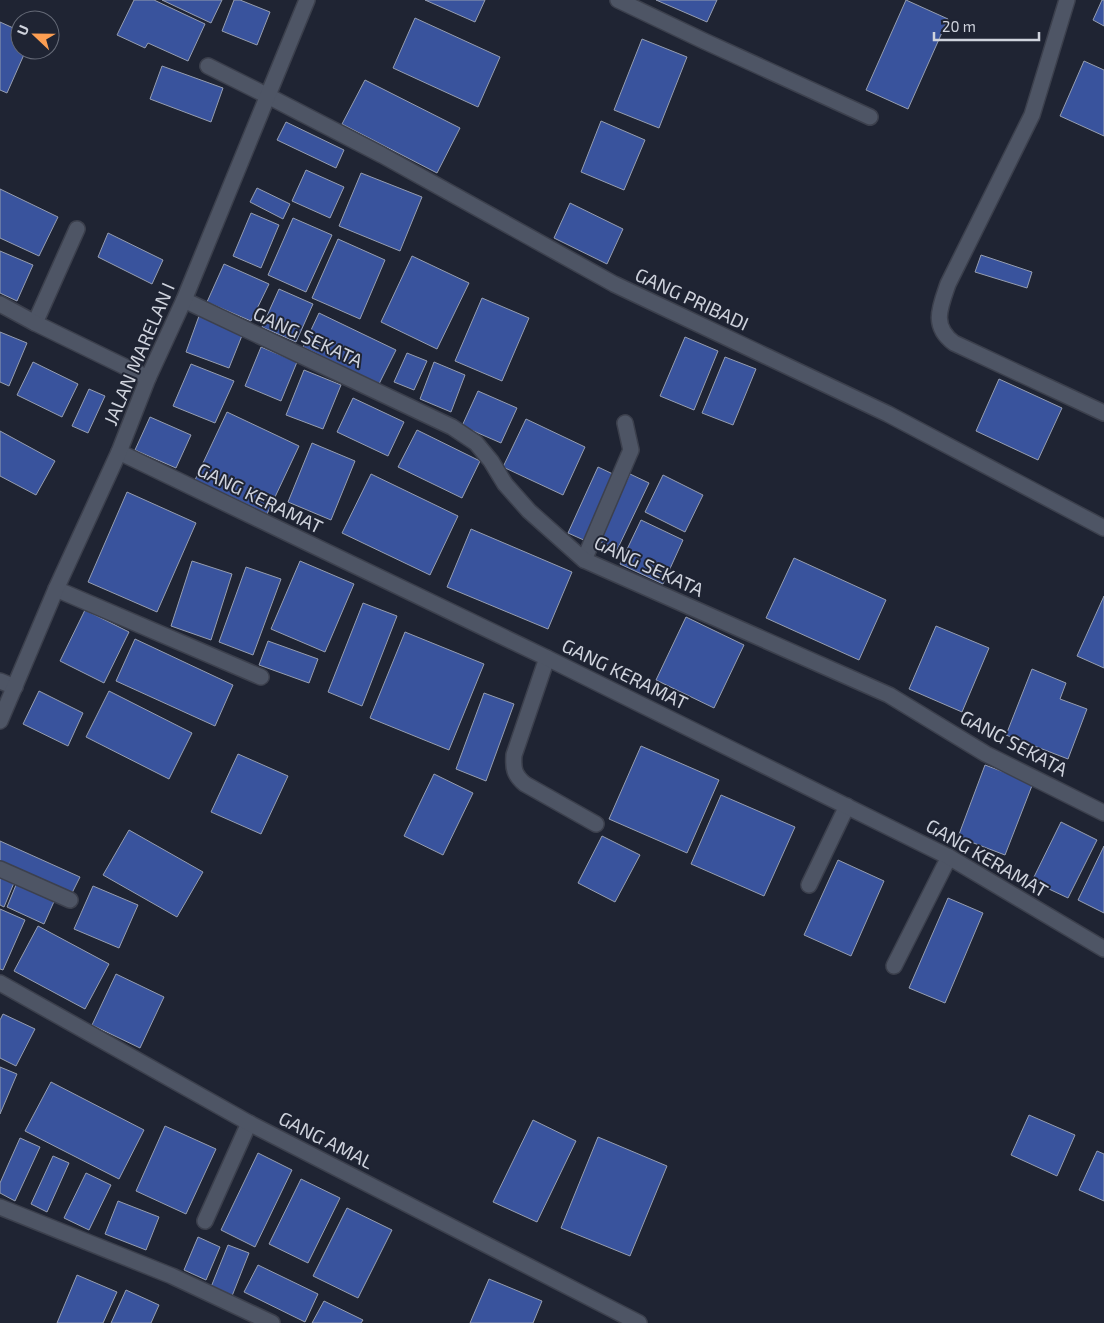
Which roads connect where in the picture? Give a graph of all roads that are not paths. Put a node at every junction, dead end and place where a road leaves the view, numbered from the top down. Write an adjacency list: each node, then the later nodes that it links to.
1 (307, 0): 5 (street, JALAN MARELAN I)
2 (618, 0): 6 (street)
3 (1067, 0): 12 (street)
4 (208, 66): 5 (street, GANG PRIBADI)
5 (268, 96): 8 (street, JALAN MARELAN I); 15 (street, GANG PRIBADI)
6 (870, 117)
7 (77, 229): 10 (street)
8 (184, 300): 11 (street, JALAN MARELAN I); 16 (street, GANG SEKATA)
9 (0, 304): 10 (street)
10 (35, 323): 11 (street)
11 (148, 378): 14 (street, JALAN MARELAN I)
12 (1104, 413)
13 (625, 423): 16 (street)
14 (119, 452): 17 (street, JALAN MARELAN I); 18 (street, GANG KERAMAT)
15 (1104, 528)
16 (584, 560): 24 (street, GANG SEKATA)
17 (56, 589): 19 (street); 21 (street, JALAN MARELAN I)
18 (547, 658): 23 (street, GANG KERAMAT); 25 (street)
19 (261, 677)
20 (0, 681): 21 (street)
21 (15, 687): 22 (street, JALAN MARELAN I)
22 (0, 721)
23 (847, 806): 26 (street, GANG KERAMAT); 28 (street)
24 (1104, 813)
25 (596, 824)
26 (949, 858): 30 (street, GANG KERAMAT); 31 (street)
27 (0, 869): 29 (street)
28 (809, 885)
29 (70, 900)
30 (1104, 949)
31 (894, 966)
32 (0, 983): 33 (street, GANG AMAL)
33 (249, 1123): 35 (street); 37 (street, GANG AMAL)
34 (0, 1207): 36 (street)
35 (205, 1221)
36 (272, 1323)
37 (639, 1323)

